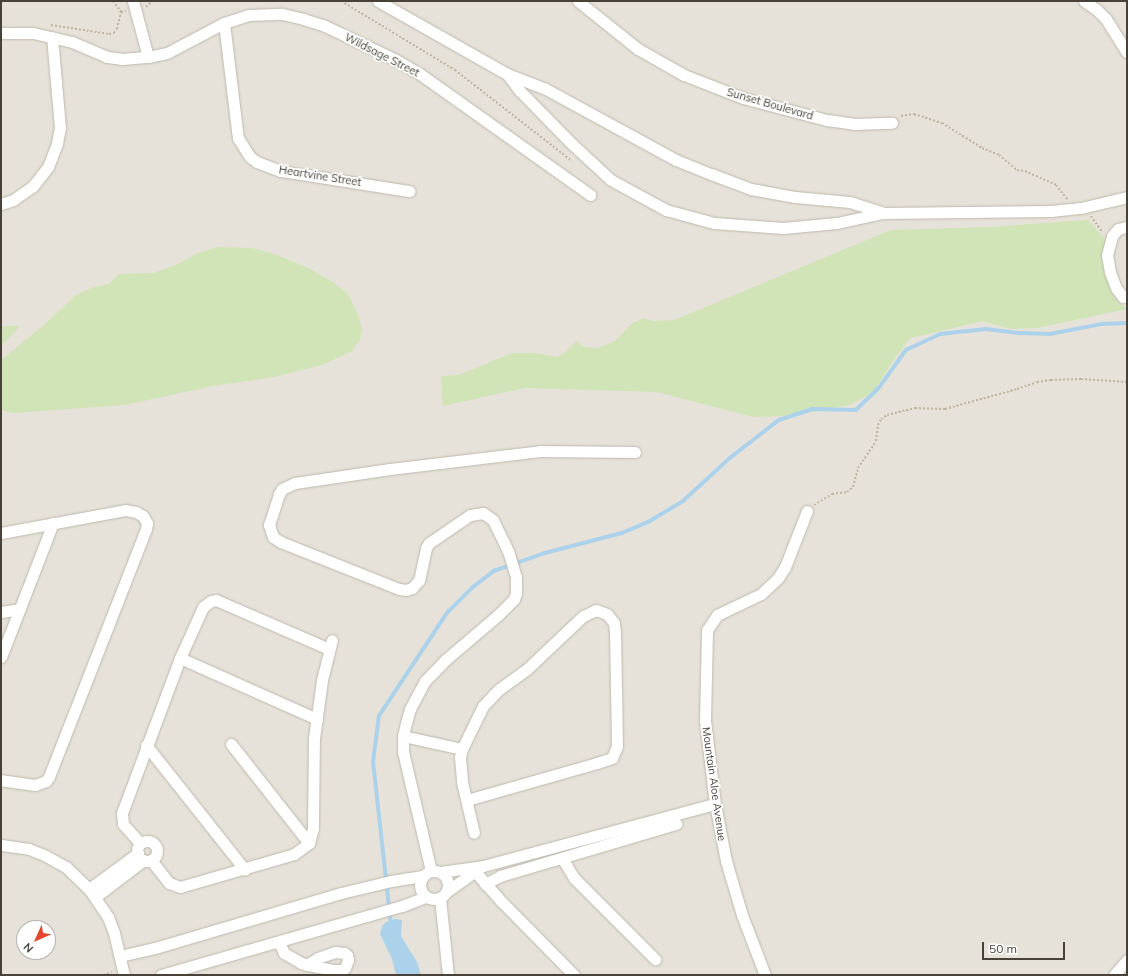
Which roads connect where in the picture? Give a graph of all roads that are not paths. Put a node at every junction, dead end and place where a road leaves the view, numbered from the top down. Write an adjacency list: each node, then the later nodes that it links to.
1 (378, 1): 10 (street)
2 (578, 1): 11 (street, Sunset Boulevard)
3 (1084, 1): 8 (street)
4 (134, 5): 9 (street)
5 (224, 23): 9 (street, Wildsage Street); 12 (street, Heartvine Street); 13 (street, Wildsage Street)
6 (1, 33): 7 (street, Wildsage Street)
7 (52, 37): 9 (street, Wildsage Street); 15 (street)
8 (1127, 52)
9 (148, 57)
10 (507, 74): 16 (street); 16 (street)
11 (892, 123)
12 (409, 191)
13 (590, 195)
14 (1127, 197): 16 (street)
15 (1, 204)
16 (883, 213)
17 (1127, 227): 18 (street)
18 (1123, 297)
19 (635, 452): 28 (street)
20 (807, 511): 34 (street, Mountain Aloe Avenue)
21 (53, 523): 22 (street); 23 (street); 32 (street)
22 (1, 533)
23 (20, 609): 24 (street); 25 (street)
24 (1, 612)
25 (1, 658)
26 (180, 658): 27 (street); 27 (street); 30 (street)
27 (316, 719): 37 (street)
28 (403, 736): 31 (street); 43 (street)
29 (231, 744): 37 (street)
30 (146, 746): 39 (street); 42 (street)
31 (462, 749): 33 (street); 33 (street)
32 (1, 780)
33 (467, 800): 36 (street)
34 (715, 804): 41 (street); 58 (street, Mountain Aloe Avenue)
35 (676, 824): 40 (street)
36 (474, 833)
37 (309, 843): 42 (street)
38 (1, 844): 45 (street)
39 (143, 854): 42 (street); 45 (street)
40 (562, 858): 44 (street); 50 (street)
41 (477, 868): 43 (street); 44 (street); 46 (street)
42 (244, 870)
43 (431, 873): 46 (street); 47 (street); 49 (street)
44 (485, 884): 57 (street)
45 (92, 893): 49 (street)
46 (443, 895): 47 (street); 56 (street)
47 (426, 897): 48 (street)
48 (279, 942): 52 (street); 53 (street)
49 (120, 956): 54 (street)
50 (655, 960)
51 (1127, 960): 59 (street)
52 (307, 964)
53 (179, 973): 55 (street)
54 (124, 975)
55 (161, 975)
56 (448, 975)
57 (574, 975)
58 (765, 975)
59 (1114, 975)

